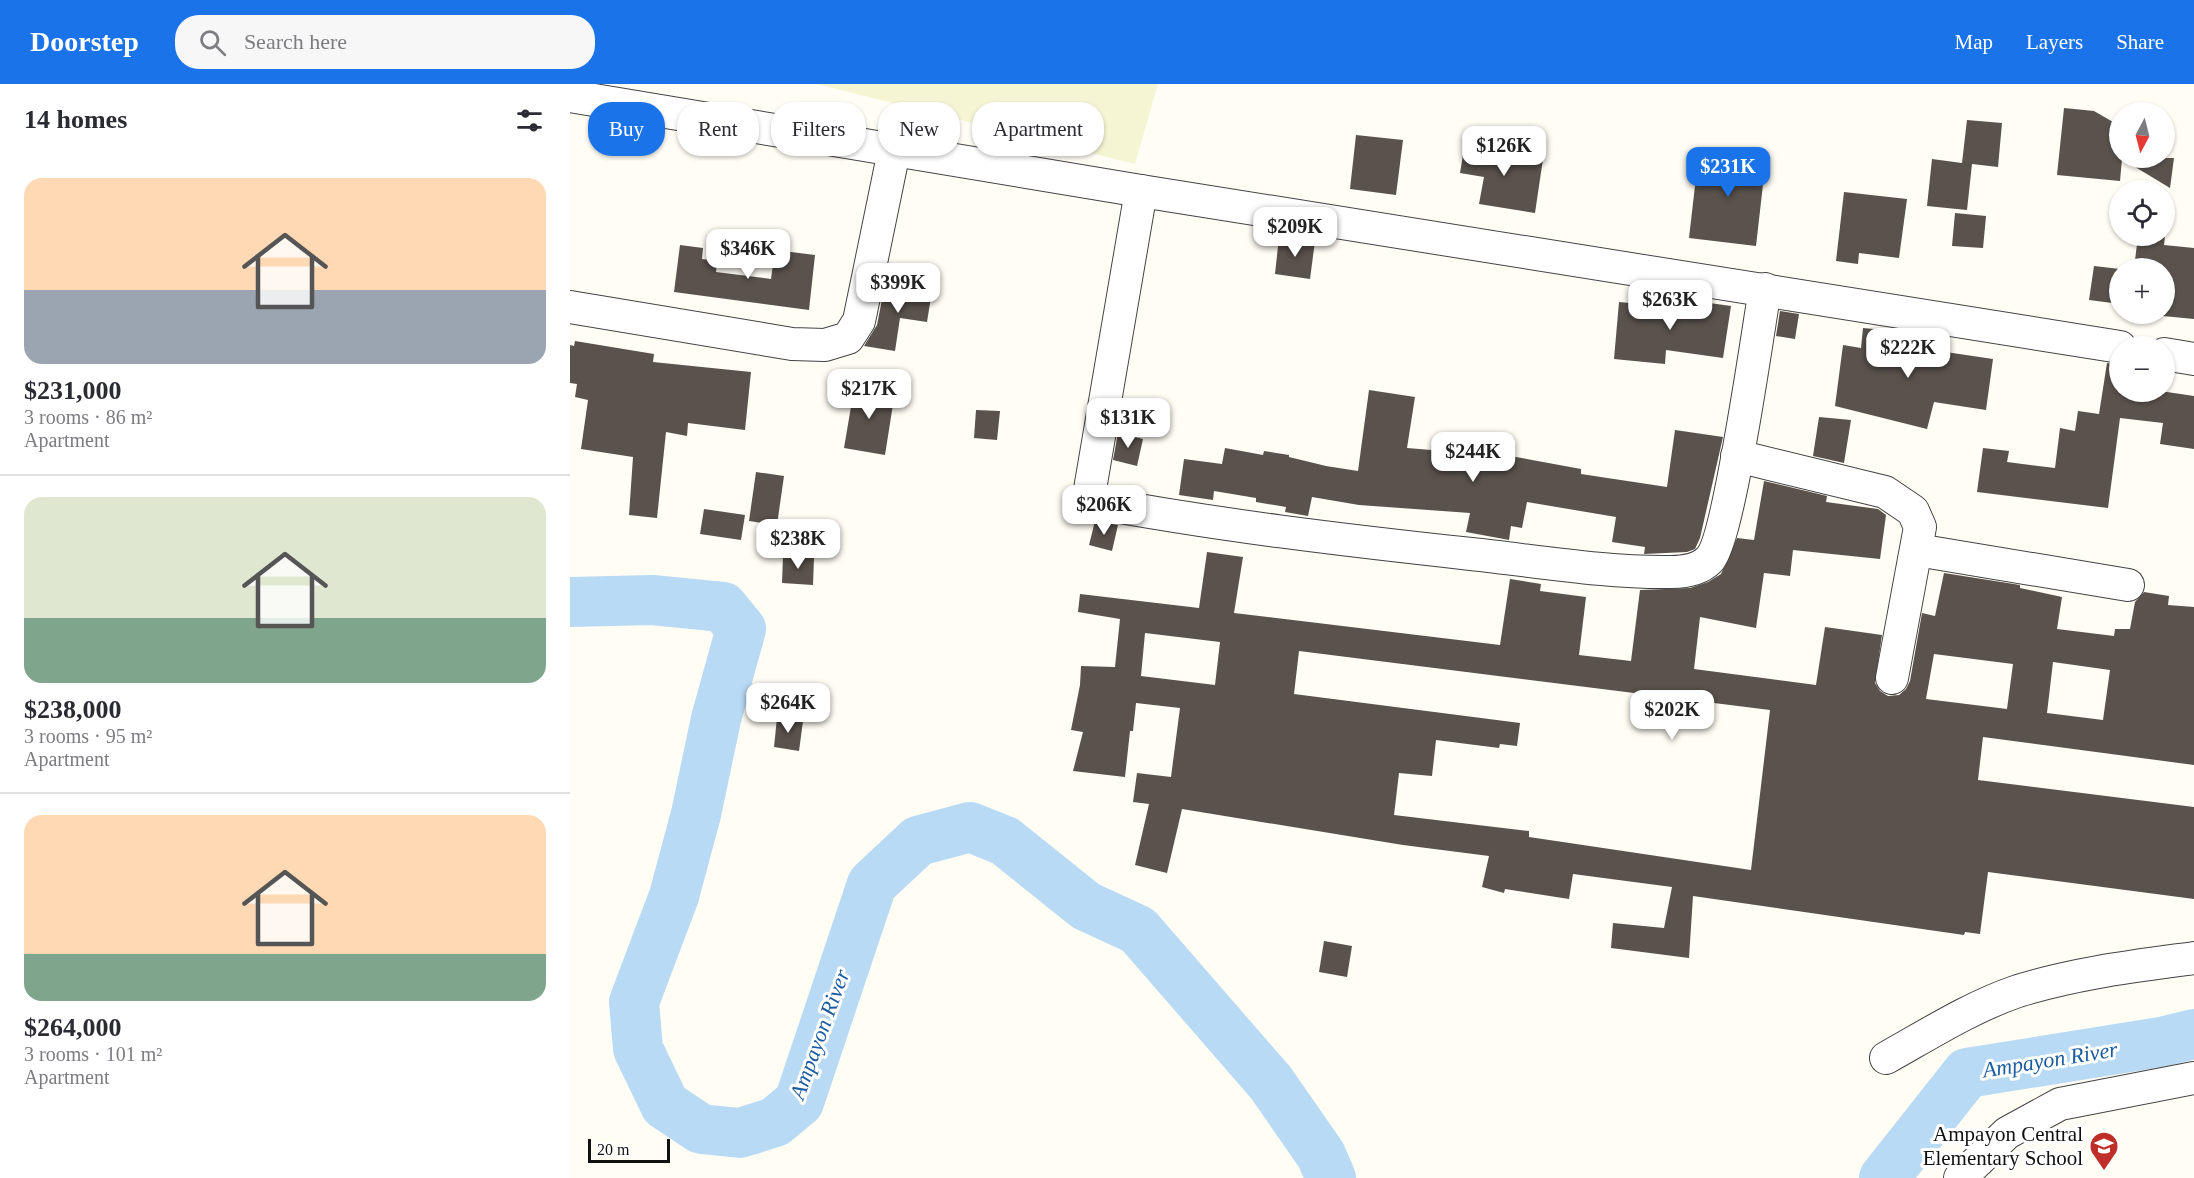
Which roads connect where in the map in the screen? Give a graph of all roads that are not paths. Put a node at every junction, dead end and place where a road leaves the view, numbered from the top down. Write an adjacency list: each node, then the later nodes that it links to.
1 (570, 96): 2 (street)
2 (878, 148)
3 (893, 156): 7 (street)
4 (925, 156): 5 (street)
5 (1141, 191): 6 (street); 11 (street)
6 (1765, 289): 8 (street); 11 (street)
7 (570, 307)
8 (2109, 345)
9 (2175, 356): 10 (street)
10 (2194, 359)
11 (1737, 456): 12 (street)
12 (1917, 550): 13 (street); 14 (street)
13 (2128, 585)
14 (1892, 678)
15 (2194, 958): 16 (street)
16 (1886, 1058)
17 (2194, 1078): 18 (street)
18 (1960, 1178)

